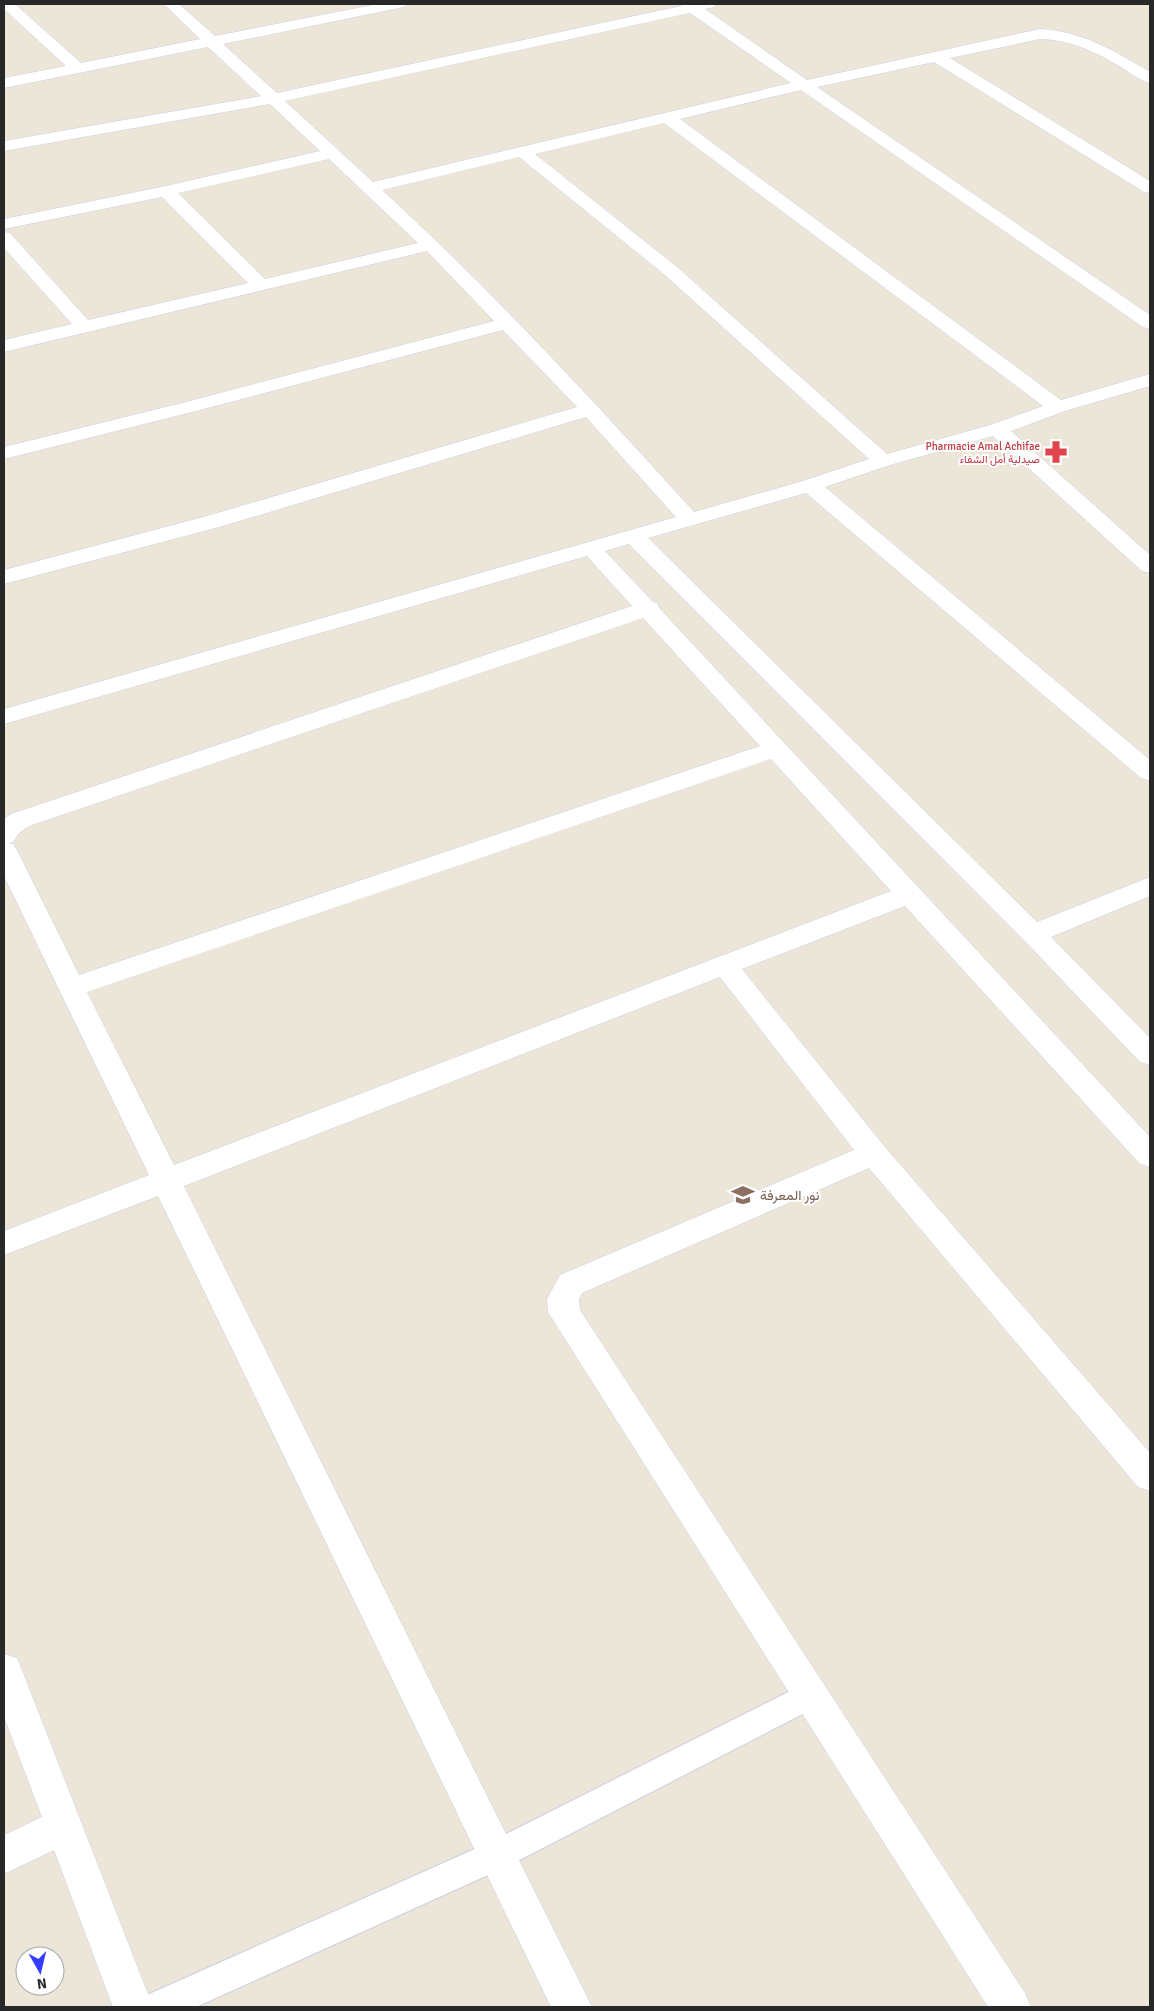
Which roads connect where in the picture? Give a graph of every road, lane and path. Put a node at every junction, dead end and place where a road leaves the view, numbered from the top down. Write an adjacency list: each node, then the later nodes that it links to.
1 (7, 4): 8 (street)
2 (171, 4): 6 (street)
3 (399, 4): 6 (street)
4 (709, 4): 5 (street)
5 (689, 6): 11 (street); 12 (street)
6 (211, 41): 8 (street); 12 (street)
7 (937, 57): 9 (street); 11 (street); 18 (street)
8 (78, 69): 10 (street)
9 (1150, 78)
10 (4, 83)
11 (804, 85): 13 (street); 24 (street)
12 (272, 99): 14 (street); 16 (street)
13 (667, 117): 15 (street); 29 (street)
14 (4, 146)
15 (521, 151): 17 (street); 33 (street)
16 (331, 154): 17 (street); 19 (street)
17 (368, 188): 22 (street)
18 (1150, 188)
19 (166, 191): 20 (street); 23 (street)
20 (4, 224)
21 (4, 237): 26 (street)
22 (431, 245): 23 (street); 25 (street)
23 (261, 285): 26 (street)
24 (1150, 323)
25 (506, 324): 30 (street); 32 (street)
26 (85, 328): 27 (street)
27 (4, 346)
28 (1150, 380): 29 (street)
29 (1058, 407): 31 (street)
30 (590, 409): 35 (street); 39 (street)
31 (996, 429): 33 (street); 38 (street)
32 (4, 453)
33 (883, 460): 34 (street)
34 (810, 485): 35 (street); 43 (street)
35 (690, 520): 36 (street)
36 (634, 536): 37 (street); 48 (street)
37 (591, 548): 40 (street); 41 (street)
38 (1150, 566)
39 (4, 577)
40 (649, 608): 42 (street); 44 (street)
41 (4, 717)
42 (776, 749): 47 (street); 50 (street)
43 (1150, 773)
44 (4, 836)
45 (4, 850): 50 (street)
46 (1150, 886): 48 (street)
47 (909, 894): 49 (street); 53 (street)
48 (1033, 934): 51 (street)
49 (724, 964): 52 (street); 54 (street)
50 (72, 987): 54 (street)
51 (1150, 1055)
52 (874, 1154): 56 (street); 58 (street)
53 (1150, 1156)
54 (164, 1179): 55 (street); 61 (street)
55 (4, 1243)
56 (1150, 1478)
57 (4, 1670): 59 (street)
58 (810, 1695): 61 (lane); 65 (street)
59 (64, 1826): 60 (street); 62 (street)
60 (4, 1855)
61 (497, 1855): 63 (lane); 64 (street)
62 (133, 2007)
63 (159, 2007)
64 (572, 2007)
65 (1011, 2007)

